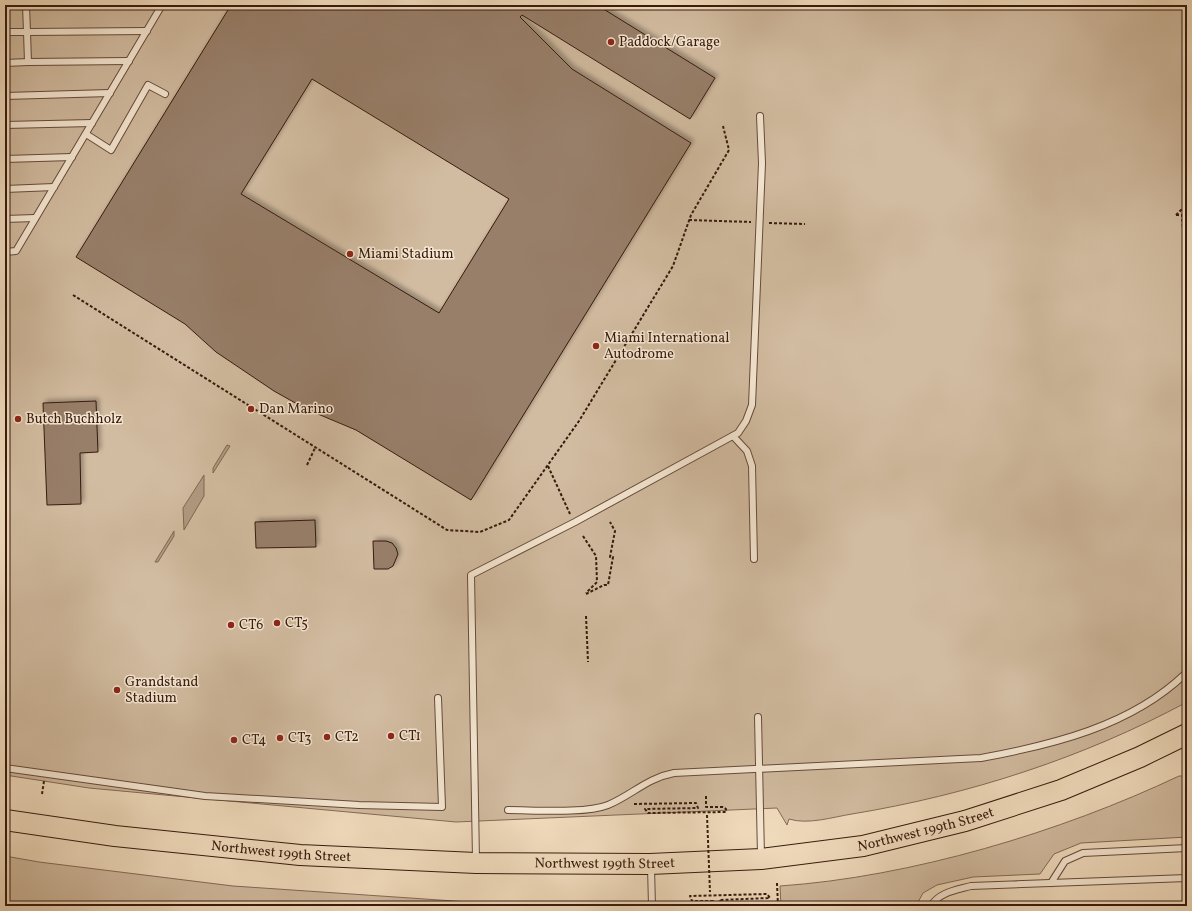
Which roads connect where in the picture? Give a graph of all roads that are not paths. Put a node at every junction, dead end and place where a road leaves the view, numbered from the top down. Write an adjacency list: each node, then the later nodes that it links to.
1 (26, 5): 5 (lane)
2 (162, 5): 3 (lane)
3 (147, 31): 5 (lane); 6 (lane)
4 (5, 32): 5 (lane)
5 (27, 32): 7 (lane)
6 (129, 61): 7 (lane); 9 (lane)
7 (28, 62): 8 (lane)
8 (5, 63)
9 (110, 93): 11 (lane); 13 (lane)
10 (165, 94): 15 (lane)
11 (5, 96)
12 (760, 116): 23 (lane)
13 (92, 123): 14 (lane); 15 (lane)
14 (5, 126)
15 (86, 134): 16 (lane)
16 (72, 157): 17 (lane); 18 (lane)
17 (5, 159)
18 (54, 187): 19 (lane); 20 (lane)
19 (5, 189)
20 (35, 218): 21 (lane); 22 (lane)
21 (5, 219)
22 (5, 252)
23 (734, 436): 24 (lane); 35 (lane)
24 (754, 559)
25 (1185, 674): 30 (lane)
26 (438, 698): 29 (lane)
27 (758, 717): 30 (lane)
28 (1187, 734): 34 (main road, Northwest 199th Street)
29 (5, 768)
30 (758, 769): 31 (lane); 34 (lane)
31 (508, 810)
32 (5, 820): 35 (main road, Northwest 199th Street)
33 (1187, 848): 38 (lane)
34 (761, 859): 36 (main road, Northwest 199th Street)
35 (476, 863): 36 (main road, Northwest 199th Street)
36 (650, 864): 39 (lane)
37 (1187, 878): 38 (lane)
38 (1051, 883): 40 (lane)
39 (652, 906)
40 (931, 906)

